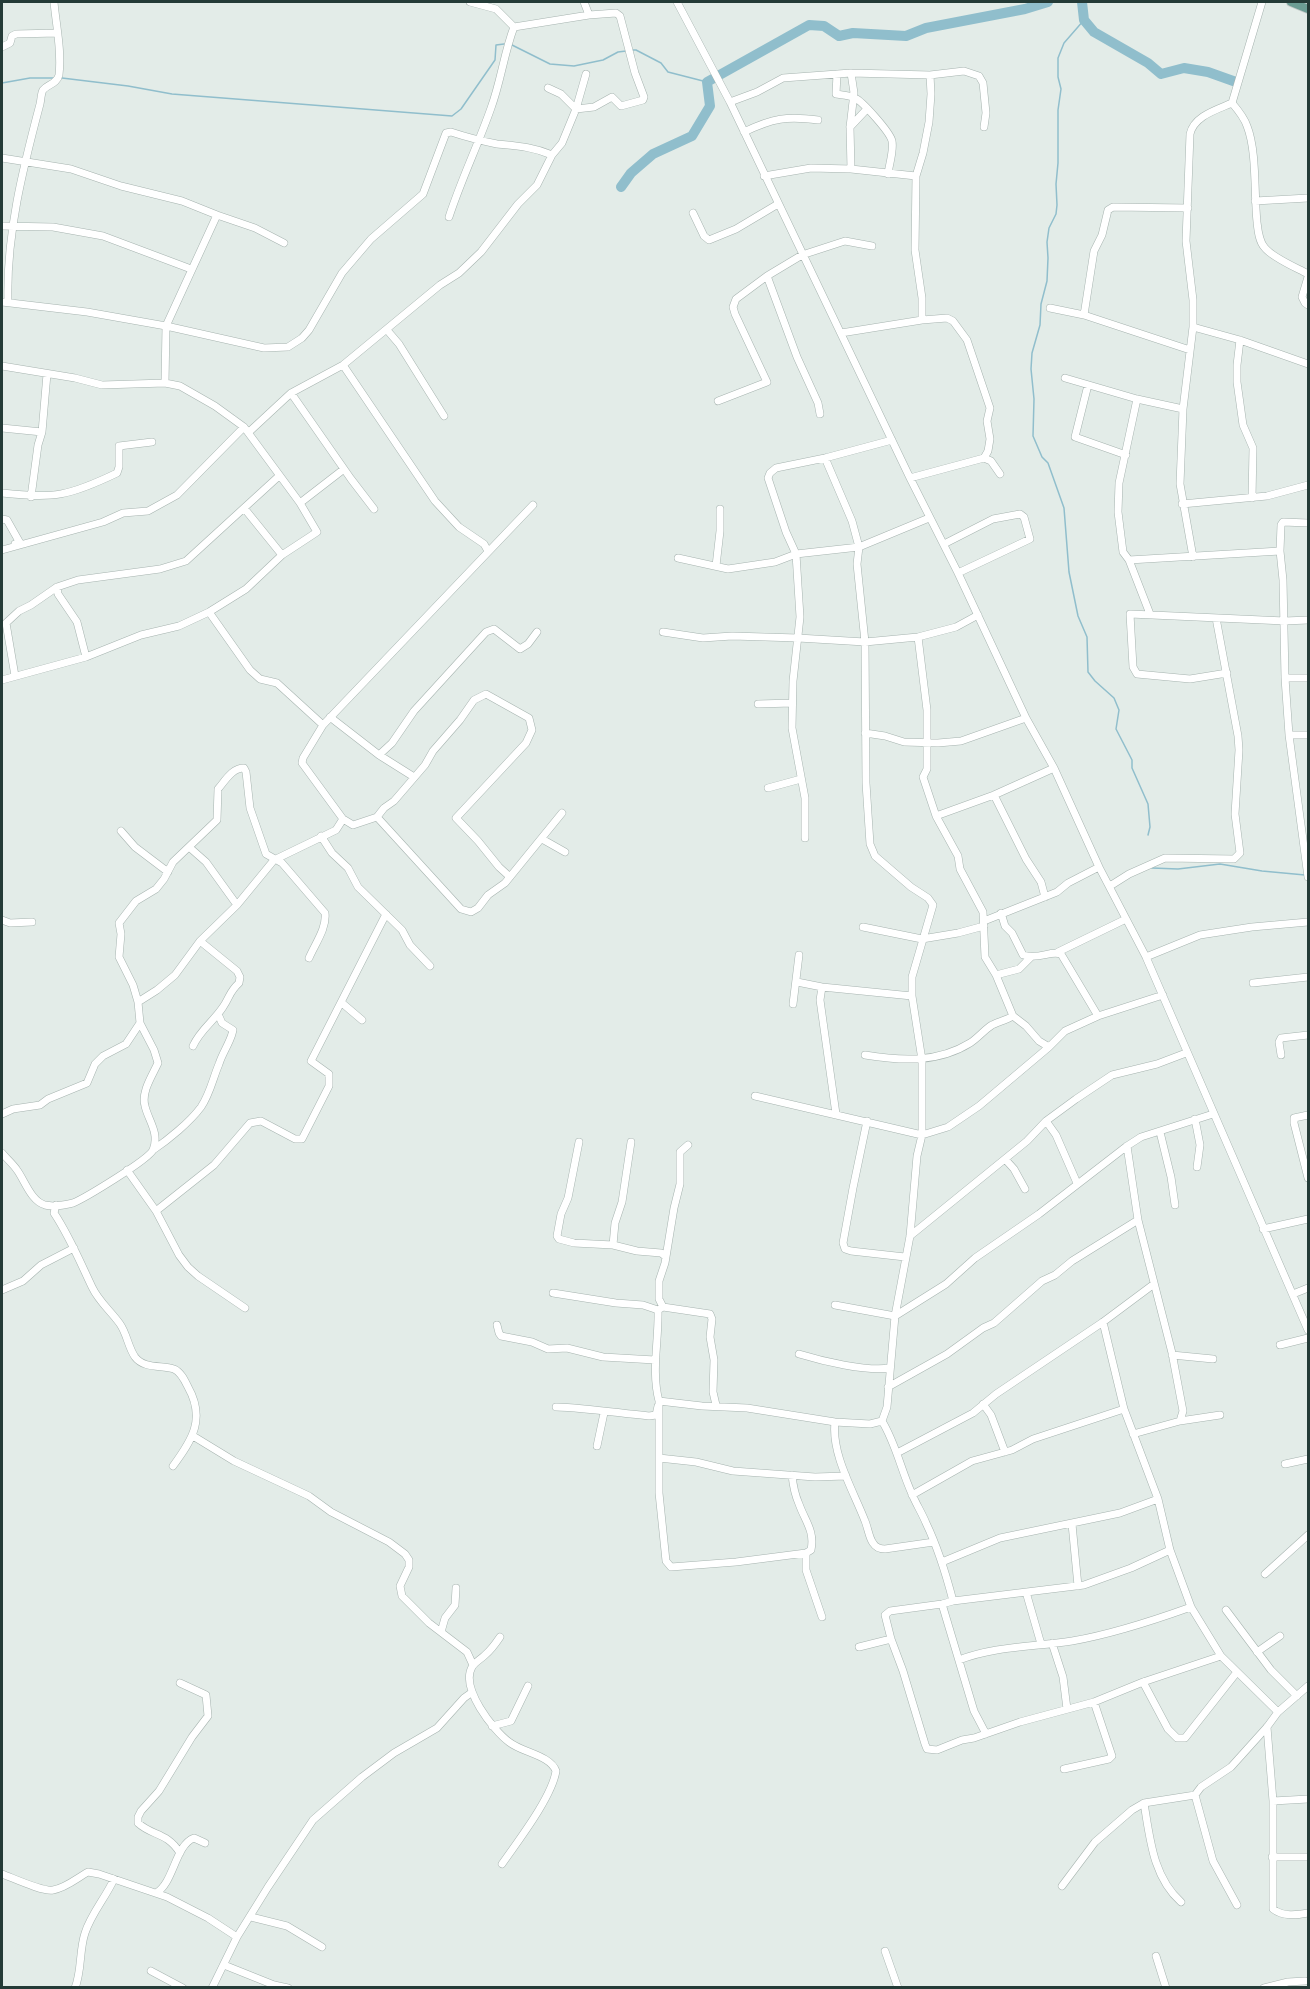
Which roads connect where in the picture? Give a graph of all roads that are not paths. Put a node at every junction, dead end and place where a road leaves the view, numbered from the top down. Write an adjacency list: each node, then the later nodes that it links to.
1 (54, 2): 10 (street)
2 (470, 2): 9 (street)
3 (584, 2): 8 (street)
4 (677, 2): 18 (street)
5 (1262, 2): 19 (street)
6 (1291, 2): 7 (main road)
7 (1308, 9)
8 (589, 15): 9 (street); 20 (street)
9 (514, 27): 26 (street)
10 (57, 33): 11 (street); 29 (street)
11 (2, 47)
12 (851, 73): 14 (street); 15 (street); 17 (street)
13 (586, 74): 20 (street)
14 (837, 74): 17 (street); 18 (street)
15 (930, 75): 24 (street); 33 (street)
16 (548, 88): 20 (street)
17 (852, 96): 21 (street); 23 (street)
18 (730, 102): 25 (street)
19 (1232, 103): 35 (street); 37 (street)
20 (576, 109): 27 (street)
21 (866, 110): 23 (street); 31 (street)
22 (818, 120): 25 (street)
23 (850, 127): 30 (street)
24 (984, 127)
25 (744, 132): 32 (street)
26 (478, 140): 27 (street); 40 (street); 54 (street)
27 (552, 155): 56 (street)
28 (2, 158): 29 (street)
29 (24, 163): 39 (street); 42 (street)
30 (851, 169): 31 (street); 32 (street)
31 (888, 174): 33 (street)
32 (764, 176): 36 (street)
33 (916, 176): 53 (street)
34 (1308, 198): 35 (street)
35 (1255, 201): 47 (street)
36 (778, 204): 38 (street); 45 (street)
37 (1188, 208): 52 (street); 55 (street)
38 (693, 213)
39 (217, 215): 43 (street); 46 (street)
40 (449, 217)
41 (2, 226): 42 (street)
42 (14, 226): 46 (street); 49 (street)
43 (284, 243)
44 (872, 246): 45 (street)
45 (802, 255): 48 (street); 57 (street)
46 (190, 269): 54 (street)
47 (1308, 275): 50 (street)
48 (767, 276): 69 (street); 71 (street)
49 (5, 302): 54 (street)
50 (1308, 305)
51 (1050, 308): 52 (street)
52 (1084, 315): 59 (street)
53 (922, 320): 57 (street); 80 (street)
54 (166, 326): 65 (street)
55 (1193, 327): 58 (street); 59 (street)
56 (387, 330): 61 (street); 72 (street)
57 (841, 333): 76 (street)
58 (1240, 340): 60 (street); 88 (street)
59 (1190, 350): 70 (street)
60 (1308, 364)
61 (344, 365): 67 (street); 101 (street)
62 (2, 366): 63 (street)
63 (47, 374): 65 (street); 75 (street)
64 (1065, 378): 66 (street)
65 (165, 383): 74 (street)
66 (1088, 385): 68 (street); 78 (street)
67 (291, 393): 74 (street); 81 (street)
68 (1137, 399): 70 (street); 78 (street)
69 (718, 401)
70 (1183, 409): 90 (street)
71 (820, 414)
72 (444, 416)
73 (2, 428): 75 (street)
74 (247, 430): 83 (street); 100 (street)
75 (42, 432): 87 (street)
76 (892, 440): 79 (street); 84 (street)
77 (152, 442): 87 (street)
78 (1126, 455): 107 (street)
79 (825, 458): 99 (street); 103 (street)
80 (984, 458): 82 (street); 84 (street)
81 (344, 469): 89 (street); 93 (street)
82 (1000, 474)
83 (279, 476): 89 (street); 92 (street)
84 (910, 478): 95 (street)
85 (1308, 485): 88 (street)
86 (2, 493): 87 (street)
87 (31, 497)
88 (1252, 498): 90 (street)
89 (300, 503): 104 (street)
90 (1182, 504): 105 (street)
91 (533, 505): 101 (street)
92 (244, 508): 104 (street); 110 (street)
93 (374, 509)
94 (720, 509): 108 (street)
95 (929, 518): 98 (street); 99 (street)
96 (2, 519): 100 (street)
97 (1308, 524): 102 (street)
98 (944, 544): 109 (street); 109 (street)
99 (859, 547): 103 (street); 121 (street)
100 (2, 548)
101 (488, 551): 130 (street)
102 (1280, 551): 105 (street); 116 (street)
103 (796, 554): 108 (street); 120 (street)
104 (282, 555): 111 (street)
105 (1193, 557): 107 (street)
106 (678, 558): 108 (street)
107 (1130, 560): 112 (street)
108 (716, 566)
109 (958, 573): 113 (street)
110 (57, 587): 122 (street); 124 (street)
111 (208, 612): 122 (street); 132 (street)
112 (1150, 614): 114 (street); 123 (street)
113 (978, 615): 119 (street); 131 (street)
114 (1216, 618): 116 (street); 123 (street)
115 (1308, 620): 116 (street)
116 (1285, 621): 125 (street)
117 (537, 632): 137 (street)
118 (663, 632): 120 (street)
119 (918, 637): 121 (street); 136 (street)
120 (798, 638): 121 (street); 128 (street)
121 (864, 642): 133 (street)
122 (87, 657): 124 (street)
123 (1227, 673): 158 (street)
124 (15, 676): 127 (street)
125 (1285, 678): 126 (street); 134 (street)
126 (1308, 678)
127 (2, 680)
128 (792, 703): 129 (street); 140 (street)
129 (758, 704)
130 (330, 717): 132 (street); 137 (street)
131 (1026, 718): 136 (street); 138 (street)
132 (323, 725): 146 (street)
133 (865, 733): 136 (street); 169 (street)
134 (1288, 735): 135 (street); 157 (street)
135 (1308, 735)
136 (928, 744): 144 (street)
137 (380, 755): 139 (street)
138 (1054, 768): 142 (street); 154 (street)
139 (414, 777): 145 (street); 156 (street)
140 (801, 779): 141 (street); 149 (street)
141 (768, 788)
142 (994, 795): 144 (street); 159 (street)
143 (562, 813): 150 (street)
144 (936, 816): 163 (street)
145 (376, 817): 146 (street); 156 (street)
146 (343, 819): 148 (street)
147 (121, 831): 155 (street)
148 (321, 836): 153 (street); 162 (street)
149 (805, 838)
150 (542, 839): 152 (street); 156 (street)
151 (189, 847): 153 (street); 155 (street); 160 (street)
152 (565, 852)
153 (274, 860): 160 (street); 175 (street)
154 (1099, 867): 158 (street); 159 (street)
155 (168, 872): 184 (street)
156 (510, 877)
157 (1308, 877)
158 (1110, 886): 164 (street)
159 (1045, 897): 161 (street)
160 (237, 904): 170 (street)
161 (1001, 913): 163 (street); 173 (street)
162 (386, 914): 176 (street); 185 (street)
163 (985, 919): 169 (street); 177 (street)
164 (1126, 919): 171 (street); 174 (street)
165 (2, 920): 166 (street)
166 (32, 922)
167 (1308, 922): 174 (street)
168 (863, 927): 169 (street)
169 (922, 939): 183 (street)
170 (200, 941): 184 (street); 187 (street)
171 (1058, 952): 173 (street); 189 (street)
172 (799, 956): 179 (street)
173 (1031, 957): 177 (street)
174 (1146, 957): 182 (street)
175 (309, 958)
176 (430, 966)
177 (996, 975): 188 (street)
178 (1308, 977): 180 (street)
179 (797, 982): 181 (street); 186 (street)
180 (1253, 983)
181 (822, 987): 183 (street); 201 (street)
182 (1163, 995): 189 (street); 195 (street)
183 (912, 996): 198 (street)
184 (138, 1002): 191 (street)
185 (342, 1003): 190 (street); 223 (street)
186 (793, 1004)
187 (218, 1014): 193 (street); 213 (street)
188 (1013, 1016): 194 (street); 198 (street)
189 (1098, 1017): 194 (street)
190 (362, 1020)
191 (140, 1023): 200 (street); 213 (street)
192 (1308, 1035): 197 (street)
193 (193, 1046)
194 (1049, 1047): 208 (street)
195 (1186, 1053): 202 (street); 206 (street)
196 (865, 1055): 198 (street)
197 (1281, 1055)
198 (922, 1060): 208 (street)
199 (755, 1096): 201 (street)
200 (2, 1114)
201 (836, 1114): 205 (street)
202 (1213, 1114): 204 (street); 226 (street)
203 (1308, 1115): 218 (street)
204 (1195, 1119): 207 (street); 216 (street)
205 (867, 1120): 208 (street); 231 (street)
206 (1046, 1121): 215 (street); 219 (street)
207 (1160, 1132): 212 (street); 222 (street)
208 (922, 1135): 227 (street)
209 (579, 1142): 228 (street)
210 (631, 1142): 228 (street)
211 (688, 1144): 230 (street)
212 (1127, 1146): 219 (street); 225 (street)
213 (153, 1150): 217 (street)
214 (2, 1154): 221 (street)
215 (1005, 1159): 220 (street); 227 (street)
216 (1197, 1167)
217 (127, 1170): 221 (street); 223 (street)
218 (1308, 1178)
219 (1077, 1183): 240 (street)
220 (1025, 1189)
221 (56, 1205): 229 (street)
222 (1175, 1205)
223 (156, 1211): 238 (street)
224 (1308, 1218): 226 (street)
225 (1138, 1220): 232 (street); 251 (street)
226 (1263, 1229): 236 (street)
227 (910, 1236): 231 (street)
228 (613, 1245): 230 (street)
229 (74, 1248): 234 (street); 263 (street)
230 (665, 1256): 239 (street)
231 (905, 1257): 240 (street)
232 (1154, 1284): 241 (street); 247 (street)
233 (1308, 1288): 236 (street)
234 (2, 1290)
235 (553, 1293): 239 (street)
236 (1293, 1294): 243 (street)
237 (835, 1305): 240 (street)
238 (245, 1308)
239 (660, 1308): 249 (street); 254 (street)
240 (895, 1316): 250 (street)
241 (1103, 1322): 253 (street); 256 (street)
242 (497, 1325): 249 (street)
243 (1308, 1330)
244 (1308, 1338): 245 (street)
245 (1280, 1345)
246 (800, 1354): 250 (street)
247 (1172, 1355): 248 (street); 261 (street)
248 (1213, 1359)
249 (655, 1360): 252 (street)
250 (890, 1368): 251 (street)
251 (888, 1387): 259 (street)
252 (659, 1401): 254 (street); 257 (street); 267 (street)
253 (983, 1404): 265 (street); 266 (street)
254 (716, 1406): 260 (street)
255 (556, 1407): 257 (street)
256 (1124, 1409): 262 (street); 265 (street)
257 (604, 1413): 264 (street)
258 (1220, 1415): 261 (street)
259 (882, 1421): 260 (street); 266 (street)
260 (835, 1422): 272 (street)
261 (1180, 1422): 262 (street)
262 (1133, 1434): 274 (street)
263 (193, 1436): 270 (street); 290 (street)
264 (597, 1446)
265 (1005, 1452): 273 (street)
266 (897, 1453): 273 (street)
267 (659, 1458): 271 (street); 279 (street)
268 (1308, 1459): 269 (street)
269 (1285, 1464)
270 (173, 1467)
271 (792, 1475): 272 (street); 279 (street)
272 (846, 1476): 277 (street)
273 (912, 1495): 277 (street)
274 (1158, 1499): 275 (street); 278 (street)
275 (1072, 1524): 280 (street); 282 (street)
276 (1308, 1535): 281 (street)
277 (934, 1542): 280 (street)
278 (1170, 1550): 282 (street); 287 (street)
279 (806, 1553): 289 (street)
280 (942, 1562): 285 (street)
281 (1265, 1574)
282 (1078, 1586): 284 (street)
283 (456, 1588): 290 (street)
284 (1026, 1592): 285 (street); 295 (street)
285 (953, 1601): 286 (street)
286 (942, 1604): 293 (street); 299 (street)
287 (1191, 1607): 294 (street); 298 (street)
288 (1226, 1610): 297 (street)
289 (822, 1617)
290 (441, 1632): 300 (street)
291 (1280, 1635): 297 (street)
292 (500, 1637): 300 (street)
293 (891, 1640): 296 (street); 313 (street)
294 (1052, 1643): 295 (street); 309 (street)
295 (1041, 1644): 299 (street)
296 (859, 1647)
297 (1257, 1652): 307 (street)
298 (1221, 1656): 301 (street); 302 (street)
299 (959, 1660): 313 (street)
300 (472, 1665): 306 (street)
301 (1237, 1672): 302 (street); 310 (street)
302 (1143, 1682): 308 (street)
303 (180, 1683): 320 (street)
304 (528, 1686): 311 (street)
305 (1308, 1686): 307 (street)
306 (471, 1693): 311 (street); 333 (street)
307 (1297, 1696): 310 (street)
308 (1094, 1702): 309 (street); 314 (street)
309 (1067, 1709): 313 (street)
310 (1278, 1712): 312 (street)
311 (492, 1725): 323 (street)
312 (1267, 1727): 315 (street); 317 (street)
313 (986, 1734)
314 (1064, 1769)
315 (1195, 1795): 318 (street); 331 (street)
316 (1308, 1799): 317 (street)
317 (1273, 1801): 321 (street)
318 (1144, 1803): 326 (street); 330 (street)
319 (205, 1843): 320 (street)
320 (180, 1852): 327 (street)
321 (1272, 1857): 322 (street); 332 (street)
322 (1308, 1857)
323 (502, 1864)
324 (2, 1874): 325 (street)
325 (114, 1879): 328 (street); 341 (street)
326 (1062, 1886)
327 (164, 1889): 328 (street); 329 (street)
328 (156, 1893): 329 (street)
329 (167, 1897): 334 (street)
330 (1181, 1902)
331 (1237, 1905)
332 (1308, 1913)
333 (251, 1917): 334 (street); 335 (street)
334 (237, 1937): 338 (street)
335 (322, 1947)
336 (885, 1951): 345 (street)
337 (1156, 1956): 346 (street)
338 (224, 1965): 343 (street); 344 (street)
339 (151, 1971): 342 (street)
340 (1305, 1981): 347 (street)
341 (75, 1988)
342 (183, 1988)
343 (212, 1988)
344 (288, 1988)
345 (898, 1988)
346 (1166, 1988)
347 (1264, 1988)

